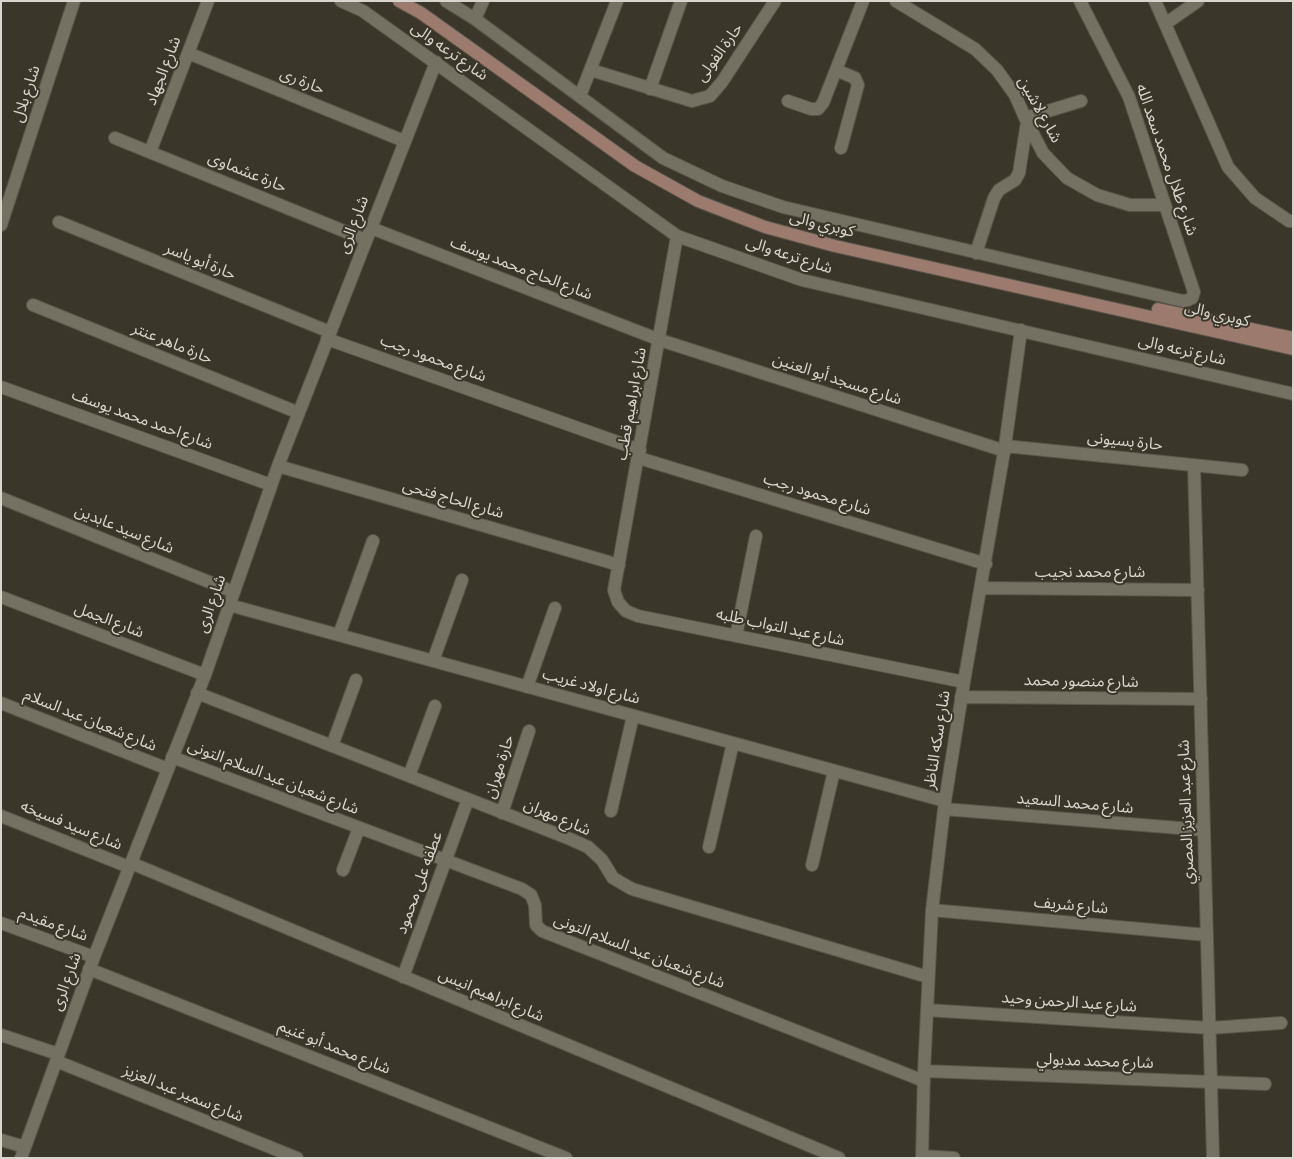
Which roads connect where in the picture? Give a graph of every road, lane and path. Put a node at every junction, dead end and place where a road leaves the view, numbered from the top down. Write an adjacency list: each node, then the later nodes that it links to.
1 (74, 1): 34 (street, شارع بلال)
2 (208, 1): 18 (street, شارع الجهاد)
3 (342, 1): 19 (street, شارع ترعه والى)
4 (399, 1): 42 (main road, كوبري والى)
5 (407, 1): 42 (main road, كوبري والى)
6 (446, 1): 16 (street)
7 (484, 1): 16 (street)
8 (617, 1): 20 (street)
9 (682, 1): 22 (street)
10 (775, 1): 22 (street, حارة الفولى)
11 (863, 1): 21 (street)
12 (896, 1): 26 (street, شارع لاشين)
13 (1080, 1): 31 (street, شارع طلال محمد سعد الله)
14 (1155, 1): 17 (street)
15 (1198, 1): 17 (street)
16 (476, 19): 23 (street)
17 (1165, 24): 32 (street)
18 (188, 53): 28 (street, حارة رى); 30 (street, شارع الجهاد)
19 (436, 62): 28 (street, شارع الرى); 36 (street, شارع ترعه والى)
20 (591, 70): 22 (street, حارة الفولى); 23 (street)
21 (836, 70): 24 (street); 29 (street)
22 (650, 89)
23 (580, 96): 37 (street)
24 (788, 101)
25 (1081, 101): 26 (street)
26 (1026, 120): 31 (street, شارع لاشين); 37 (street)
27 (115, 138): 30 (street, حارة عشماوى)
28 (404, 141): 35 (street, شارع الرى)
29 (842, 148)
30 (150, 152): 35 (street, حارة عشماوى)
31 (1165, 205): 37 (street, شارع طلال محمد سعد الله)
32 (1293, 221)
33 (59, 222): 40 (street, حارة أبو ياسر)
34 (1, 226)
35 (368, 234): 40 (street, شارع الرى); 41 (street, شارع الحاج محمد يوسف)
36 (677, 236): 39 (street, شارع ترعه والى); 41 (street, شارع ابراهيم قطب)
37 (976, 253)
38 (33, 305): 45 (street, حارة ماهر عنتر)
39 (1021, 330): 44 (street, شارع ترعه والى); 46 (street, شارع سكه الناظر)
40 (329, 336): 45 (street, شارع الرى); 47 (street, شارع محمود رجب)
41 (660, 340): 46 (street, شارع مسجد أبو العنين); 47 (street, شارع ابراهيم قطب)
42 (1292, 340)
43 (1, 387): 51 (street, شارع احمد محمد يوسف)
44 (1293, 394)
45 (299, 413): 49 (street, شارع الرى)
46 (1005, 448): 48 (street, حارة بسيونى); 55 (street, شارع سكه الناظر)
47 (639, 454): 55 (street, شارع محمود رجب); 56 (street, شارع ابراهيم قطب)
48 (1194, 465): 50 (street, حارة بسيونى); 60 (street, شارع عبد العزيز المصري)
49 (278, 466): 51 (street, شارع الرى); 56 (street, شارع الحاج فتحى)
50 (1242, 470)
51 (271, 485): 61 (street, شارع الرى)
52 (1, 498): 61 (street, شارع سيد عابدين)
53 (756, 536): 66 (street)
54 (373, 541): 65 (street)
55 (986, 564): 59 (street, شارع سكه الناظر)
56 (619, 565): 57 (street, شارع ابراهيم قطب)
57 (617, 578): 66 (street, شارع عبد التواب طلبه)
58 (462, 580): 67 (street)
59 (981, 588): 60 (street, شارع محمد نجيب); 70 (street, شارع سكه الناظر)
60 (1198, 590): 74 (street, شارع عبد العزيز المصري)
61 (234, 592): 63 (street, شارع الرى)
62 (1, 597): 68 (street, شارع الجمل)
63 (229, 605): 65 (street, شارع اولاد غريب); 68 (street, شارع الرى)
64 (555, 608): 71 (street)
65 (339, 635): 67 (street, شارع اولاد غريب)
66 (736, 636): 70 (street, شارع عبد التواب طلبه)
67 (433, 661): 71 (street, شارع اولاد غريب)
68 (204, 675): 72 (street, شارع الرى)
69 (356, 680): 80 (street)
70 (964, 682): 73 (street, شارع سكه الناظر)
71 (527, 687): 77 (street, شارع اولاد غريب)
72 (197, 693): 80 (street, شارع مهران); 81 (street, شارع الرى)
73 (962, 697): 74 (street, شارع منصور محمد); 85 (street, شارع سكه الناظر)
74 (1201, 699): 90 (street, شارع عبد العزيز المصري)
75 (1, 703): 81 (street, شارع شعبان عبد السلام)
76 (435, 706): 83 (street)
77 (633, 716): 79 (street, شارع اولاد غريب); 86 (street)
78 (530, 731): 87 (street, حارة مهران)
79 (733, 743): 82 (street, شارع اولاد غريب); 91 (street)
80 (332, 746): 83 (street, شارع مهران)
81 (170, 763): 89 (street, شارع شعبان عبد السلام التونى); 93 (street, شارع الرى)
82 (834, 771): 85 (street, شارع اولاد غريب); 94 (street)
83 (409, 776): 84 (street, شارع مهران)
84 (468, 799): 87 (street, شارع مهران); 92 (street, عطفه على محمود)
85 (945, 805): 90 (street, شارع محمد السعيد); 96 (street, شارع سكه الناظر)
86 (611, 811)
87 (502, 813): 102 (street, شارع مهران)
88 (1, 816): 93 (street, شارع سيد فسيخه)
89 (359, 828): 92 (street, شارع شعبان عبد السلام التونى); 95 (street)
90 (1204, 830): 98 (street, شارع عبد العزيز المصري)
91 (709, 847)
92 (446, 861): 101 (street, عطفه على محمود); 108 (street, شارع شعبان عبد السلام التونى)
93 (130, 865): 99 (street, شارع الرى); 101 (street, شارع ابراهيم انيس)
94 (812, 865)
95 (343, 870)
96 (932, 910): 98 (street, شارع شريف); 102 (street, شارع سكه الناظر)
97 (1, 924): 99 (street, شارع مقيدم)
98 (1207, 935): 105 (street, شارع عبد العزيز المصري)
99 (94, 957): 100 (street, شارع الرى)
100 (89, 969): 107 (street, شارع الرى); 115 (street, شارع محمد أبو غنيم)
101 (403, 977): 116 (street, شارع ابراهيم انيس)
102 (928, 977): 103 (street, شارع سكه الناظر)
103 (927, 1010): 105 (street, شارع عبد الرحمن وحيد); 108 (street, شارع سكه الناظر)
104 (1282, 1023): 105 (street, شارع عبد الرحمن وحيد)
105 (1210, 1028): 109 (street, شارع عبد العزيز المصري)
106 (1, 1035): 107 (street, شارع سمير عبد العزيز)
107 (57, 1057): 112 (street, شارع الرى); 114 (street, شارع سمير عبد العزيز)
108 (924, 1076): 109 (street, شارع محمد مدبولي); 113 (street, شارع سكه الناظر)
109 (1211, 1082): 110 (street, شارع محمد مدبولي); 118 (street, شارع عبد العزيز المصري)
110 (1265, 1084)
111 (1, 1140): 112 (street)
112 (23, 1152)
113 (922, 1157): 117 (street)
114 (297, 1158)
115 (566, 1158)
116 (839, 1158)
117 (954, 1158)
118 (1213, 1158)

